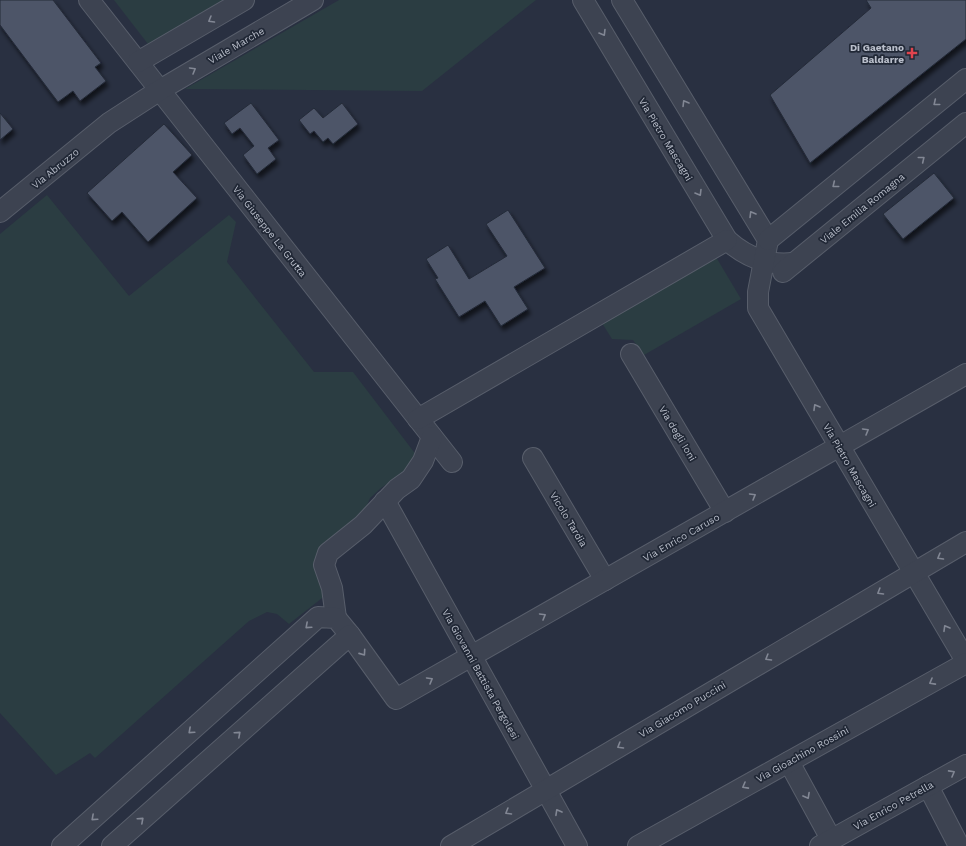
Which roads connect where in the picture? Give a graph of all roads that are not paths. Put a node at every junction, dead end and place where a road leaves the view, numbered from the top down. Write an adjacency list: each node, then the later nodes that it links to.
1 (89, 0): 6 (street, Via Giuseppe La Grutta)
2 (244, 0): 6 (street, one-way to 6)
3 (313, 0): 6 (street, Viale Marche, one-way to 3)
4 (583, 0): 10 (street, Via Pietro Mascagni, one-way to 10)
5 (622, 0): 11 (street, one-way to 5)
6 (149, 76): 9 (street, Via Abruzzo); 17 (street, Via Giuseppe La Grutta)
7 (966, 79): 11 (street, one-way to 11)
8 (966, 123): 13 (street, Viale Emilia Romagna, one-way to 8)
9 (0, 212)
10 (727, 240): 12 (street, Via Pietro Mascagni); 17 (street)
11 (768, 240): 12 (street, Via Pietro Mascagni)
12 (764, 262): 13 (street); 14 (street, Via Pietro Mascagni)
13 (794, 263): 14 (street, Viale Emilia Romagna)
14 (758, 292): 19 (street, Via Pietro Mascagni, one-way to 14)
15 (632, 354): 23 (street, Via degli Ioni)
16 (966, 374): 19 (street, Via Enrico Caruso, one-way to 16)
17 (418, 419): 18 (street, Via Giuseppe La Grutta)
18 (432, 437): 21 (street, Via Giuseppe La Grutta); 22 (street)
19 (840, 446): 23 (street, Via Enrico Caruso, one-way to 19); 25 (street, Via Pietro Mascagni)
20 (533, 458): 26 (street, Vicolo Tardia)
21 (452, 462)
22 (385, 501): 27 (street); 29 (street, Via Giovanni Battista Pergolesi)
23 (725, 512): 26 (street, Via Enrico Caruso)
24 (966, 542): 25 (street, Via Giacomo Puccini, one-way to 25)
25 (914, 572): 30 (street, Via Pietro Mascagni, one-way to 25); 34 (street, Via Giacomo Puccini, one-way to 34)
26 (605, 580): 29 (street, Via Enrico Caruso, one-way to 26)
27 (336, 618): 28 (street); 36 (street, one-way to 36)
28 (350, 635): 29 (street, Via Enrico Caruso, one-way to 29); 37 (street, one-way to 28)
29 (471, 656): 34 (street, Via Giovanni Battista Pergolesi)
30 (966, 662): 31 (street, Via Gioachino Rossini, one-way to 31)
31 (788, 762): 35 (street, one-way to 35); 40 (street, Via Gioachino Rossini, one-way to 40)
32 (966, 765): 33 (street, Via Enrico Petrella, one-way to 32)
33 (928, 786): 35 (street, Via Enrico Petrella); 41 (street)
34 (545, 790): 38 (street, Via Giacomo Puccini, one-way to 38); 39 (street, Via Giovanni Battista Pergolesi, one-way to 34)
35 (826, 843)
36 (62, 846)
37 (112, 846)
38 (451, 846)
39 (577, 846)
40 (638, 846)
41 (959, 846)

